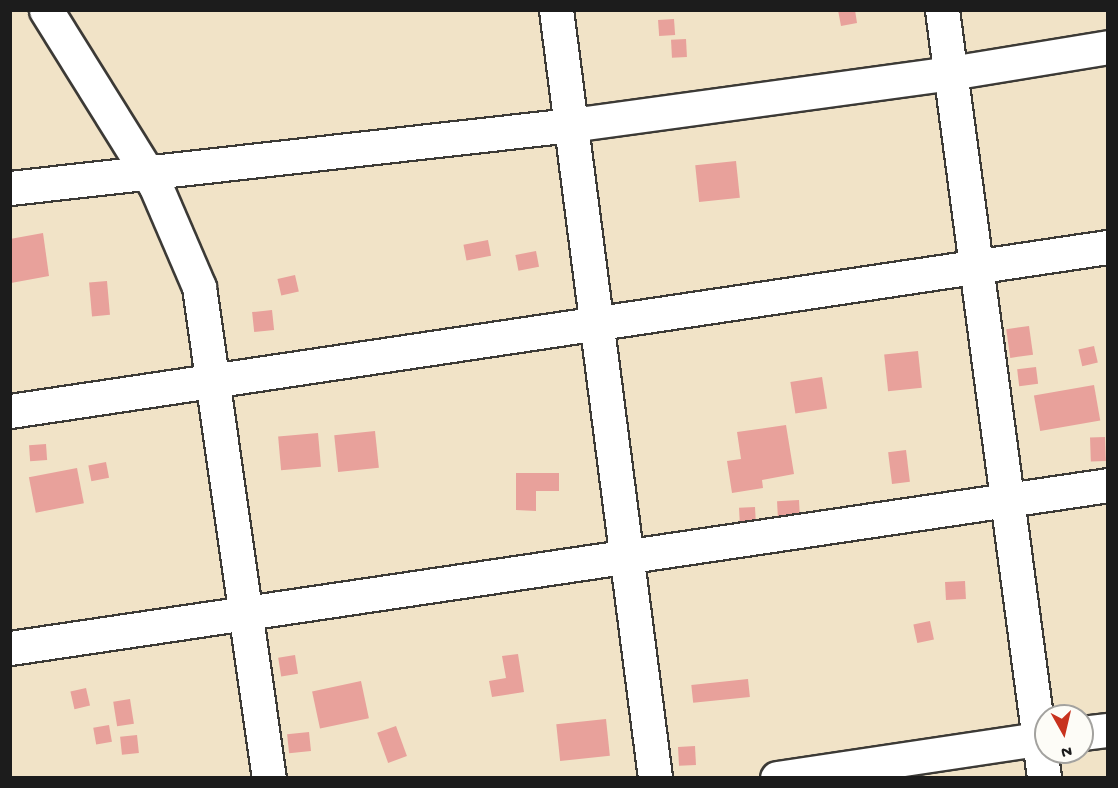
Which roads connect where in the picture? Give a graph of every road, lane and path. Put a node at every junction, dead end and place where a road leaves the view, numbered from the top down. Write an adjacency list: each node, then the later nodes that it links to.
1 (46, 10): 7 (street)
2 (556, 10): 6 (street)
3 (942, 10): 5 (street)
4 (1107, 46): 5 (street)
5 (950, 73): 6 (street); 10 (street)
6 (571, 125): 7 (street); 11 (street)
7 (147, 172): 8 (street); 12 (street)
8 (10, 188)
9 (1107, 247): 10 (street)
10 (976, 267): 11 (street); 15 (street)
11 (597, 324): 12 (street); 16 (street)
12 (213, 382): 13 (street); 17 (street)
13 (10, 411)
14 (1107, 485): 15 (street)
15 (1007, 500): 16 (street); 19 (street)
16 (627, 556): 17 (street); 22 (street)
17 (246, 613): 18 (street); 21 (street)
18 (10, 648)
19 (1037, 704)
20 (1034, 740): 23 (street)
21 (269, 777)
22 (655, 777)
23 (777, 777)

